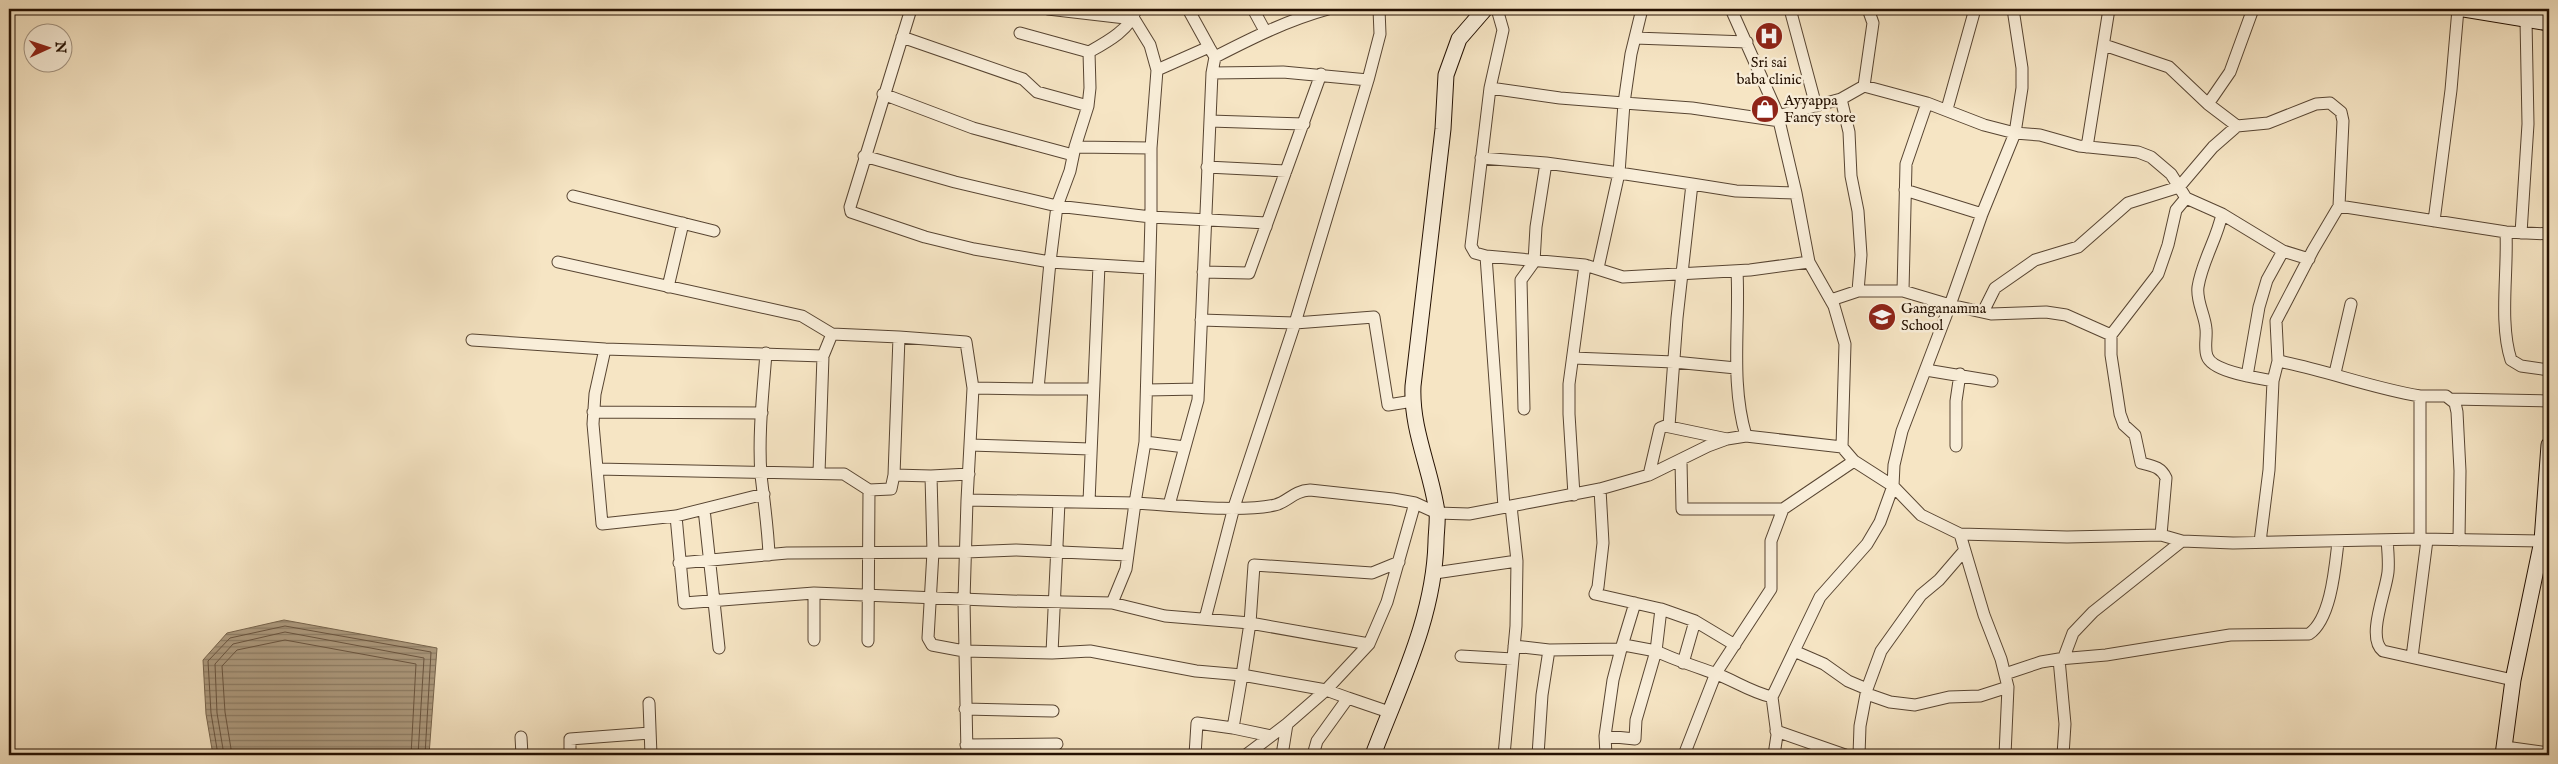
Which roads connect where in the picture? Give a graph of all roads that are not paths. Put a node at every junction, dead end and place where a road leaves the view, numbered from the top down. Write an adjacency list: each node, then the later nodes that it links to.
1 (911, 9): 25 (street)
2 (1048, 9): 20 (street)
3 (1188, 9): 30 (street)
4 (1253, 9): 23 (street)
5 (1328, 9): 19 (street)
6 (1379, 9): 34 (street)
7 (1485, 9): 126 (main road)
8 (1497, 9): 36 (street)
9 (1642, 9): 26 (street)
10 (1731, 9): 27 (street)
11 (1790, 9): 43 (street)
12 (1868, 9): 35 (street)
13 (1975, 9): 44 (street)
14 (2013, 9): 49 (street)
15 (2109, 9): 28 (street)
16 (2253, 9): 41 (street)
17 (2458, 9): 71 (street)
18 (2464, 9): 21 (main road)
19 (1305, 12): 23 (street)
20 (1135, 14): 29 (street); 31 (street)
21 (2526, 20): 22 (main road); 76 (street)
22 (2549, 23)
23 (1265, 31): 30 (street)
24 (1020, 33): 29 (street)
25 (902, 37): 37 (street); 42 (street)
26 (1635, 38): 27 (street); 39 (street)
27 (1747, 42): 45 (street)
28 (2104, 45): 41 (street); 50 (street)
29 (1089, 52): 42 (street)
30 (1212, 52): 31 (street); 32 (street)
31 (1157, 70): 51 (street)
32 (1212, 73): 33 (street); 46 (street)
33 (1321, 74): 34 (street); 47 (street)
34 (1368, 80): 100 (street)
35 (1864, 86): 38 (street); 40 (street)
36 (1490, 88): 39 (street); 54 (street)
37 (883, 94): 52 (street); 53 (street)
38 (1841, 99): 43 (street); 93 (street)
39 (1624, 103): 45 (street); 58 (street)
40 (1927, 103): 44 (street); 61 (street)
41 (2208, 104): 48 (street)
42 (1088, 106): 52 (street)
43 (1816, 106): 45 (street)
44 (1947, 109): 49 (street)
45 (1779, 118): 62 (street)
46 (1210, 121): 47 (street); 56 (street)
47 (1304, 124): 57 (street)
48 (2237, 126): 60 (street); 66 (street)
49 (2014, 133): 50 (street); 67 (street)
50 (2087, 146): 60 (street)
51 (1151, 148): 52 (street); 69 (street)
52 (1074, 151): 65 (street)
53 (864, 156): 65 (street); 82 (street)
54 (1481, 158): 55 (street); 79 (street)
55 (1546, 163): 58 (street); 83 (street)
56 (1208, 167): 57 (street); 70 (street)
57 (1286, 171): 73 (street)
58 (1619, 173): 59 (street); 88 (street)
59 (1692, 184): 62 (street); 91 (street)
60 (2179, 187): 64 (street); 98 (street)
61 (1905, 190): 67 (street); 94 (street)
62 (1796, 193): 84 (street)
63 (573, 196): 72 (street)
64 (2186, 198): 68 (street); 102 (street)
65 (1057, 206): 69 (street); 82 (street)
66 (2339, 206): 71 (street); 80 (street)
67 (1982, 214): 97 (street)
68 (2222, 214): 78 (street); 116 (street)
69 (1151, 217): 70 (street); 87 (street)
70 (1204, 219): 73 (street); 90 (street)
71 (2434, 221): 75 (street)
72 (683, 223): 74 (street); 92 (street)
73 (1266, 227): 90 (street)
74 (714, 231)
75 (2506, 232): 76 (street); 113 (street)
76 (2521, 233): 77 (street)
77 (2549, 234)
78 (2283, 251): 80 (street); 116 (street)
79 (1486, 256): 83 (street); 161 (street)
80 (2309, 259): 109 (street)
81 (558, 262): 92 (street)
82 (1050, 262): 86 (street); 120 (street)
83 (1534, 262): 85 (street); 128 (street)
84 (1809, 262): 89 (street); 95 (street)
85 (1585, 265): 88 (street); 108 (street)
86 (1099, 266): 87 (street); 121 (street)
87 (1148, 268): 123 (street)
88 (1598, 268): 91 (street)
89 (1737, 271): 91 (street); 111 (street)
90 (1203, 272): 99 (street)
91 (1682, 275): 110 (street)
92 (668, 287): 101 (street)
93 (1858, 291): 94 (street); 95 (street)
94 (1903, 291): 97 (street)
95 (1830, 300): 139 (street)
96 (2351, 304): 114 (street)
97 (1950, 305): 98 (street); 112 (street)
98 (1983, 312): 102 (street)
99 (1201, 320): 100 (street); 122 (street)
100 (1295, 322): 126 (street); 162 (street)
101 (832, 334): 103 (street); 107 (street)
102 (2111, 335): 168 (street)
103 (899, 336): 119 (street); 147 (street)
104 (472, 340): 105 (street)
105 (605, 349): 106 (street); 129 (street)
106 (766, 353): 107 (street); 130 (street)
107 (823, 356): 144 (street)
108 (1573, 358): 110 (street); 154 (street)
109 (2278, 361): 114 (street); 118 (street)
110 (1674, 362): 111 (street); 131 (street)
111 (1736, 368): 132 (street)
112 (1926, 370): 115 (street); 150 (street)
113 (2549, 370)
114 (2335, 373): 124 (street)
115 (1960, 374): 117 (street); 137 (street)
116 (2247, 376): 118 (street)
117 (1992, 381)
118 (2274, 381): 174 (street)
119 (973, 388): 120 (street); 135 (street)
120 (1038, 389): 121 (street)
121 (1093, 389): 140 (street)
122 (1198, 389): 123 (street); 138 (street)
123 (1147, 390): 134 (street)
124 (2420, 396): 125 (street); 169 (street)
125 (2452, 399): 127 (street); 171 (street)
126 (1412, 401): 165 (main road)
127 (2549, 401)
128 (1524, 409)
129 (593, 412): 130 (street); 143 (street)
130 (762, 413): 145 (street)
131 (1669, 426): 133 (street); 148 (street)
132 (1746, 436): 133 (street); 139 (street)
133 (1727, 439): 142 (street)
134 (1145, 442): 138 (street); 158 (street)
135 (970, 445): 140 (street); 146 (street)
136 (2549, 445): 173 (main road)
137 (1956, 446)
138 (1185, 447): 160 (street)
139 (1842, 447): 141 (street)
140 (1090, 449): 157 (street)
141 (1854, 460): 150 (street); 164 (street)
142 (1681, 461): 148 (street); 164 (street)
143 (597, 469): 145 (street); 166 (street)
144 (819, 472): 145 (street); 152 (street)
145 (761, 474): 153 (street)
146 (969, 474): 149 (street); 155 (street)
147 (894, 475): 149 (street); 152 (street)
148 (1649, 475): 151 (street)
149 (931, 476): 179 (street)
150 (1893, 486): 167 (street); 210 (street)
151 (1600, 489): 154 (street); 195 (street)
152 (868, 490): 178 (street)
153 (764, 494): 163 (street); 181 (street)
154 (1574, 495): 161 (street)
155 (967, 500): 156 (street); 180 (street)
156 (1059, 502): 157 (street); 176 (street)
157 (1089, 502): 158 (street)
158 (1135, 503): 160 (street); 182 (street)
159 (1415, 503): 162 (street); 165 (street); 185 (street)
160 (1169, 505): 162 (street)
161 (1508, 506): 165 (street); 184 (street)
162 (1234, 508): 197 (street)
163 (704, 509): 166 (street); 183 (street)
164 (1783, 509): 203 (street)
165 (1437, 513): 187 (main road)
166 (676, 516): 186 (street)
167 (1960, 534): 168 (street); 177 (street)
168 (2161, 534): 172 (street)
169 (2424, 539): 170 (street); 171 (street); 213 (street)
170 (2387, 540): 175 (street); 213 (street)
171 (2459, 540): 173 (street)
172 (2182, 541): 174 (street); 214 (street)
173 (2546, 541): 220 (main road)
174 (2260, 542): 175 (street)
175 (2338, 542): 214 (street)
176 (1058, 550): 180 (street); 182 (street); 193 (street)
177 (1964, 551): 218 (street); 223 (street)
178 (869, 552): 179 (street); 181 (street); 189 (street)
179 (933, 552): 180 (street); 190 (street)
180 (966, 552): 192 (street)
181 (769, 555): 183 (street)
182 (1128, 555): 194 (street)
183 (710, 560): 186 (street); 191 (street)
184 (1516, 561): 187 (street); 204 (street)
185 (1399, 562): 199 (street); 202 (street)
186 (680, 563): 191 (street)
187 (1435, 573): 229 (main road)
188 (814, 593): 189 (street); 191 (street); 200 (street)
189 (868, 596): 190 (street); 201 (street)
190 (932, 597): 192 (street); 208 (street)
191 (714, 599): 206 (street)
192 (964, 600): 193 (street); 208 (street)
193 (1053, 602): 194 (street); 211 (street)
194 (1112, 603): 197 (street)
195 (1635, 603): 196 (street); 205 (street)
196 (1661, 609): 198 (street); 209 (street)
197 (1205, 619): 199 (street)
198 (1695, 621): 203 (street); 216 (street)
199 (1250, 623): 202 (street); 219 (street)
200 (814, 640)
201 (868, 641)
202 (1370, 644): 222 (street)
203 (1735, 645): 217 (street)
204 (1514, 646): 207 (street); 215 (street)
205 (1622, 647): 207 (street); 209 (street); 235 (street)
206 (719, 648)
207 (1549, 650): 250 (street)
208 (964, 651): 211 (street); 227 (street)
209 (1656, 651): 216 (street); 235 (street)
210 (1794, 651): 223 (street); 224 (street)
211 (1052, 653): 219 (street)
212 (1462, 656): 215 (street)
213 (2412, 657): 220 (street)
214 (2061, 658): 218 (street); 257 (street)
215 (1513, 659): 249 (street)
216 (1683, 663): 217 (street)
217 (1716, 674): 224 (street); 252 (street)
218 (2005, 674): 221 (street)
219 (1242, 675): 222 (street); 231 (street)
220 (2513, 680): 239 (main road)
221 (2008, 687): 223 (street); 256 (street)
222 (1326, 690): 225 (street); 230 (street)
223 (1867, 692): 255 (street)
224 (1772, 697): 232 (street)
225 (1348, 698): 229 (street); 247 (street)
226 (649, 703): 233 (street)
227 (965, 709): 228 (street); 238 (street)
228 (1053, 711)
229 (1389, 712): 248 (main road)
230 (1287, 724): 234 (street); 246 (street)
231 (1234, 728): 234 (street); 244 (street)
232 (1776, 731): 253 (street); 254 (street)
233 (650, 733): 242 (street); 243 (street)
234 (1271, 736): 245 (street)
235 (1605, 736): 251 (street)
236 (521, 737): 241 (street)
237 (1057, 744): 238 (street)
238 (966, 750)
239 (2504, 751): 240 (street)
240 (2549, 753)
241 (522, 755)
242 (570, 755)
243 (651, 755)
244 (1195, 755)
245 (1246, 755)
246 (1282, 755)
247 (1313, 755)
248 (1373, 755)
249 (1504, 755)
250 (1538, 755)
251 (1606, 755)
252 (1684, 755)
253 (1774, 755)
254 (1845, 755)
255 (1859, 755)
256 (2005, 755)
257 (2063, 755)

